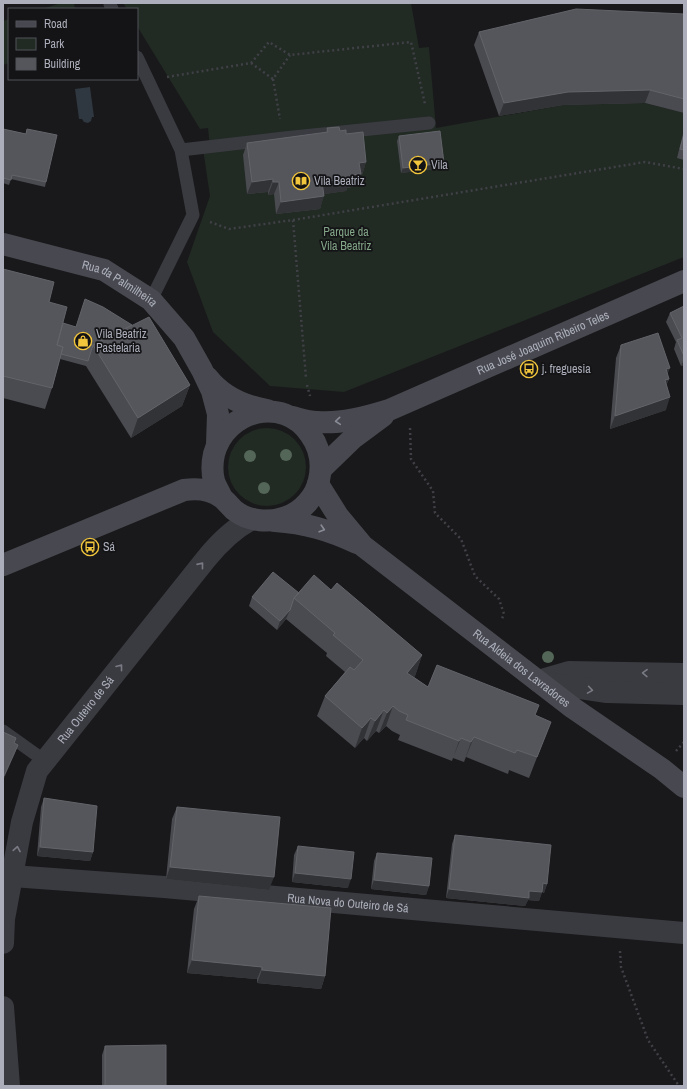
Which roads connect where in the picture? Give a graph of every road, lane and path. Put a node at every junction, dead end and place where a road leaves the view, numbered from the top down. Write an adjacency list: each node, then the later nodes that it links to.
1 (290, 55): 3 (path); 4 (path); 6 (path)
2 (138, 59): 5 (lane)
3 (252, 63): 4 (path); 5 (path)
4 (273, 79): 7 (path)
5 (149, 80): 8 (lane)
6 (429, 123): 7 (lane)
7 (284, 138): 8 (lane)
8 (181, 150): 10 (lane)
9 (684, 169): 11 (path)
10 (193, 215): 11 (path); 14 (lane)
11 (293, 220): 16 (path)
12 (3, 244): 14 (main road, Rua da Palmilheira)
13 (684, 281): 18 (main road, Rua José Joaquim Ribeiro Teles)
14 (151, 300): 15 (main road, Rua da Palmilheira)
15 (202, 370): 17 (main road, Rua da Palmilheira); 19 (main road, Rua da Palmilheira)
16 (306, 378)
17 (283, 414): 18 (main road, Rua José Joaquim Ribeiro Teles, one-way to 17); 19 (main road); 20 (main road)
18 (406, 414): 20 (main road, Rua José Joaquim Ribeiro Teles); 26 (path)
19 (214, 454): 21 (main road); 22 (main road)
20 (320, 476): 23 (main road); 24 (main road, Rua Aldeia dos Lavradores)
21 (173, 495): 22 (main road); 25 (main road)
22 (222, 498): 23 (main road)
23 (261, 520): 24 (main road, Rua Aldeia dos Lavradores, one-way to 24); 33 (street, Rua Outeiro de Sá, one-way to 23)
24 (363, 546): 28 (main road, Rua Aldeia dos Lavradores)
25 (3, 565)
26 (504, 614)
27 (684, 674): 28 (street, one-way to 28)
28 (538, 681): 29 (street, one-way to 29); 34 (main road, Rua Aldeia dos Lavradores)
29 (684, 694)
30 (3, 731): 33 (lane)
31 (684, 742): 32 (path)
32 (679, 747)
33 (45, 761): 35 (street, Rua Outeiro de Sá, one-way to 33)
34 (684, 786)
35 (12, 876): 36 (street, Rua Nova do Outeiro de Sá); 38 (street, Rua Outeiro de Sá)
36 (619, 928): 37 (street, Rua Nova do Outeiro de Sá); 41 (path)
37 (684, 933)
38 (3, 943)
39 (3, 1007): 40 (street)
40 (10, 1086)
41 (680, 1086)

